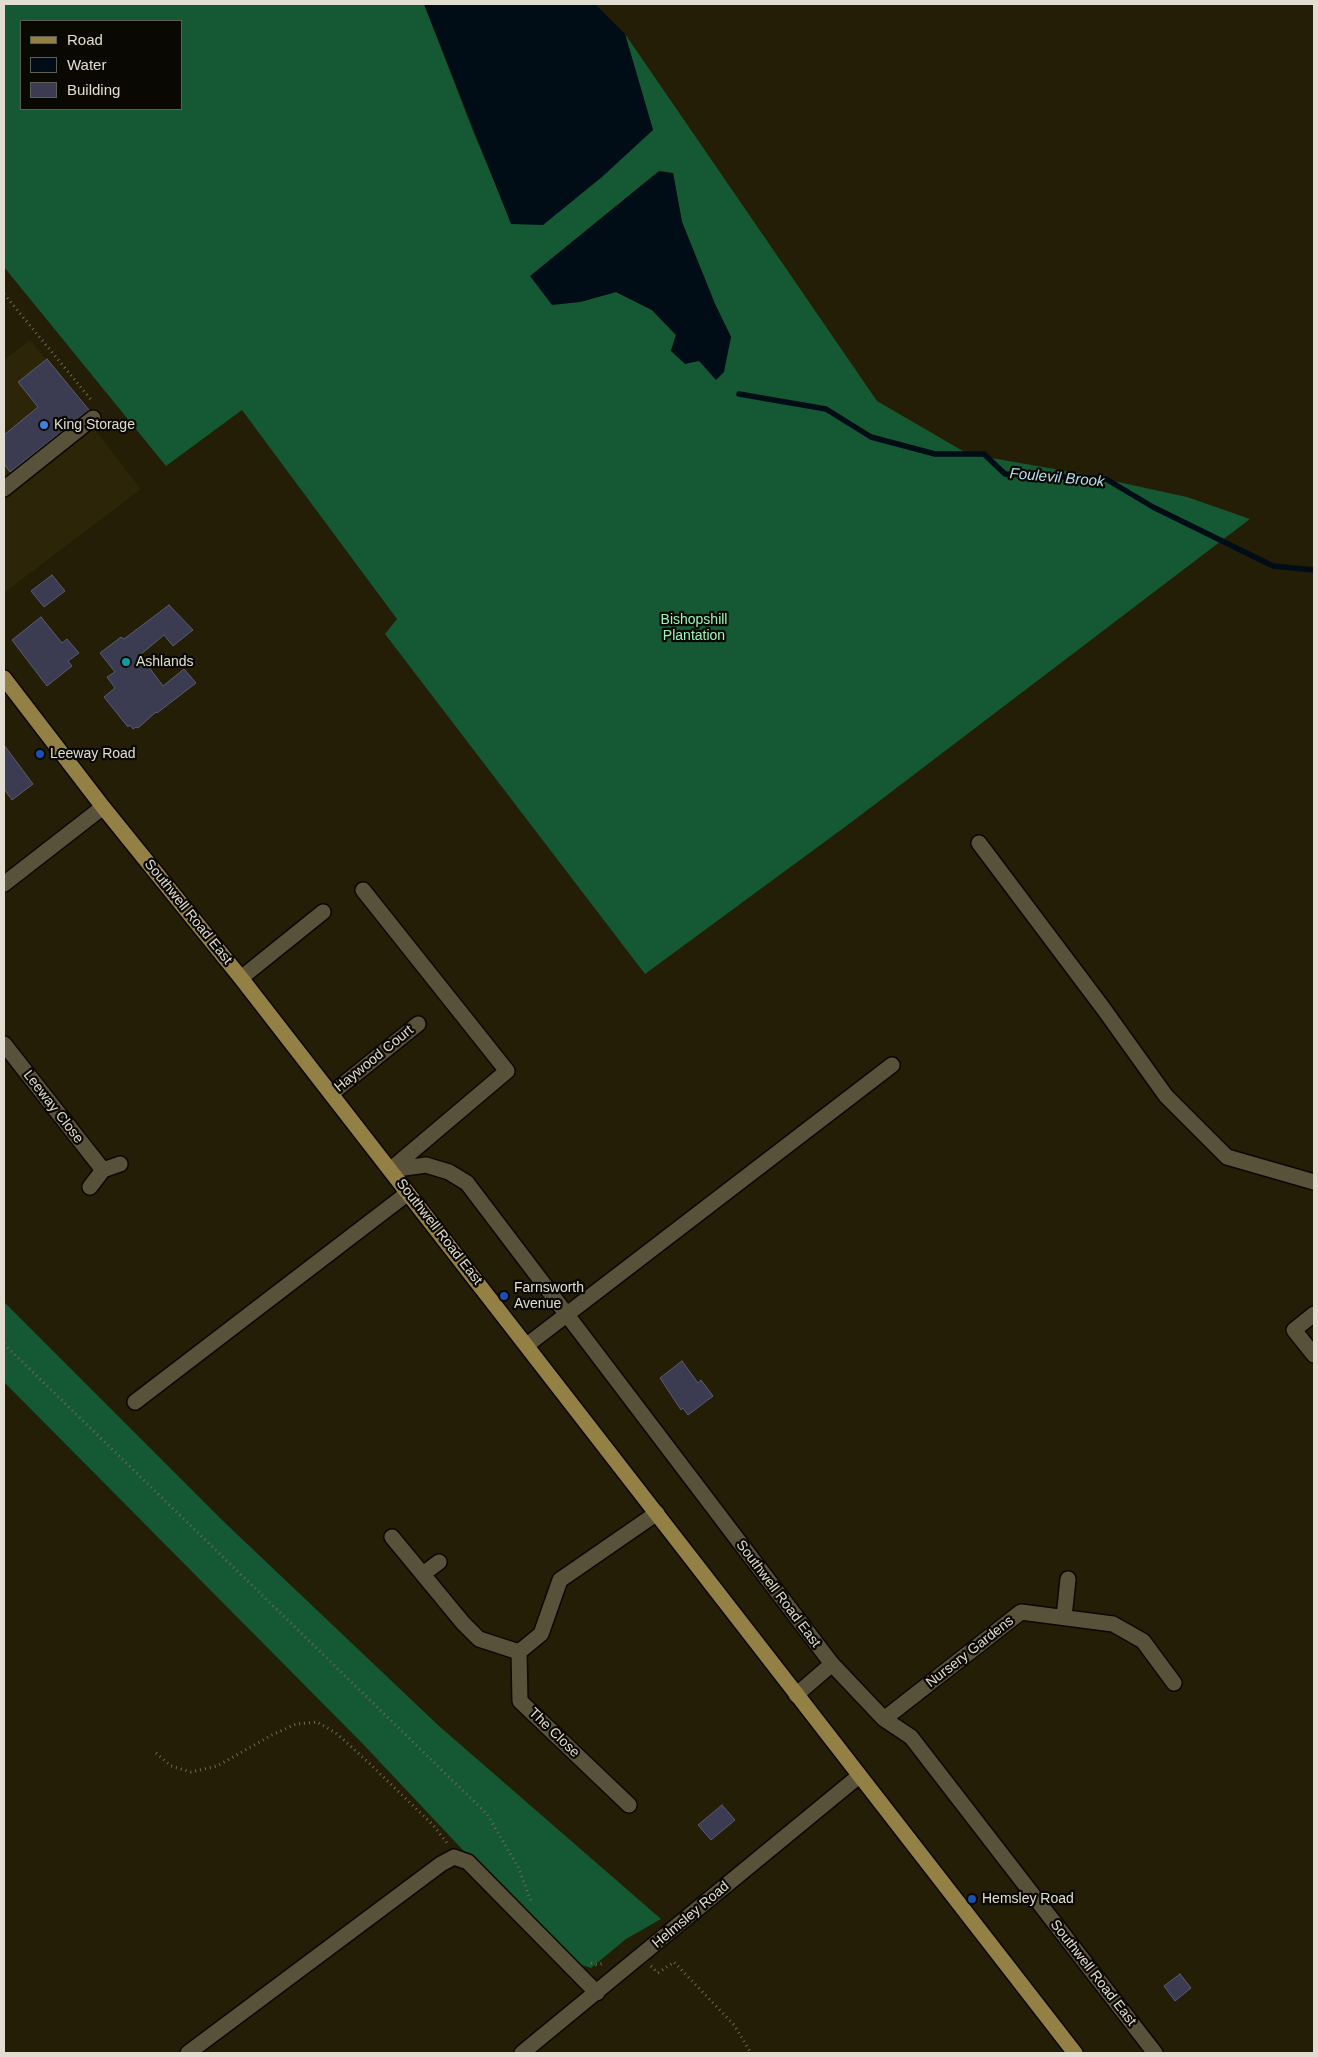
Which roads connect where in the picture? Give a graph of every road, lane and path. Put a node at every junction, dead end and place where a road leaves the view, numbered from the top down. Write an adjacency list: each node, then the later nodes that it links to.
1 (4, 294): 2 (path)
2 (93, 418): 3 (street)
3 (4, 489)
4 (4, 678): 5 (main road, Southwell Road East)
5 (103, 808): 7 (street); 10 (main road, Southwell Road East)
6 (979, 843): 18 (street)
7 (4, 884)
8 (363, 890): 17 (street)
9 (323, 912): 10 (street)
10 (241, 978): 14 (main road, Southwell Road East)
11 (418, 1024): 14 (street, Haywood Court)
12 (4, 1044): 16 (street, Leeway Close)
13 (892, 1064): 22 (street)
14 (330, 1094): 17 (main road, Southwell Road East)
15 (120, 1164): 16 (street)
16 (103, 1170): 19 (street)
17 (390, 1170): 20 (main road, Southwell Road East); 22 (street, Southwell Road East)
18 (1314, 1182)
19 (90, 1187)
20 (408, 1193): 24 (main road, Southwell Road East); 26 (street)
21 (1314, 1314): 25 (street)
22 (566, 1315): 24 (street); 34 (street, Southwell Road East)
23 (4, 1344): 42 (path)
24 (527, 1345): 27 (main road, Southwell Road East)
25 (1314, 1355)
26 (135, 1402)
27 (657, 1514): 33 (street); 36 (main road, Southwell Road East)
28 (392, 1537): 30 (street)
29 (439, 1562): 30 (street)
30 (422, 1574): 33 (street)
31 (1068, 1579): 32 (street)
32 (1064, 1617): 35 (street, Nursery Gardens); 37 (street, Nursery Gardens)
33 (519, 1652): 40 (street, The Close)
34 (832, 1664): 36 (street); 37 (street, Southwell Road East)
35 (1174, 1683)
36 (796, 1695): 39 (main road, Southwell Road East)
37 (884, 1719): 51 (street, Southwell Road East)
38 (156, 1753): 41 (path)
39 (859, 1776): 46 (street, Helmsley Road); 50 (main road, Southwell Road East)
40 (629, 1804)
41 (454, 1857): 46 (street); 47 (street)
42 (535, 1907)
43 (609, 1961): 44 (path)
44 (590, 1962)
45 (658, 1973): 49 (path)
46 (598, 1993): 48 (street, Helmsley Road)
47 (188, 2053)
48 (522, 2053)
49 (751, 2053)
50 (1075, 2053)
51 (1155, 2053)

